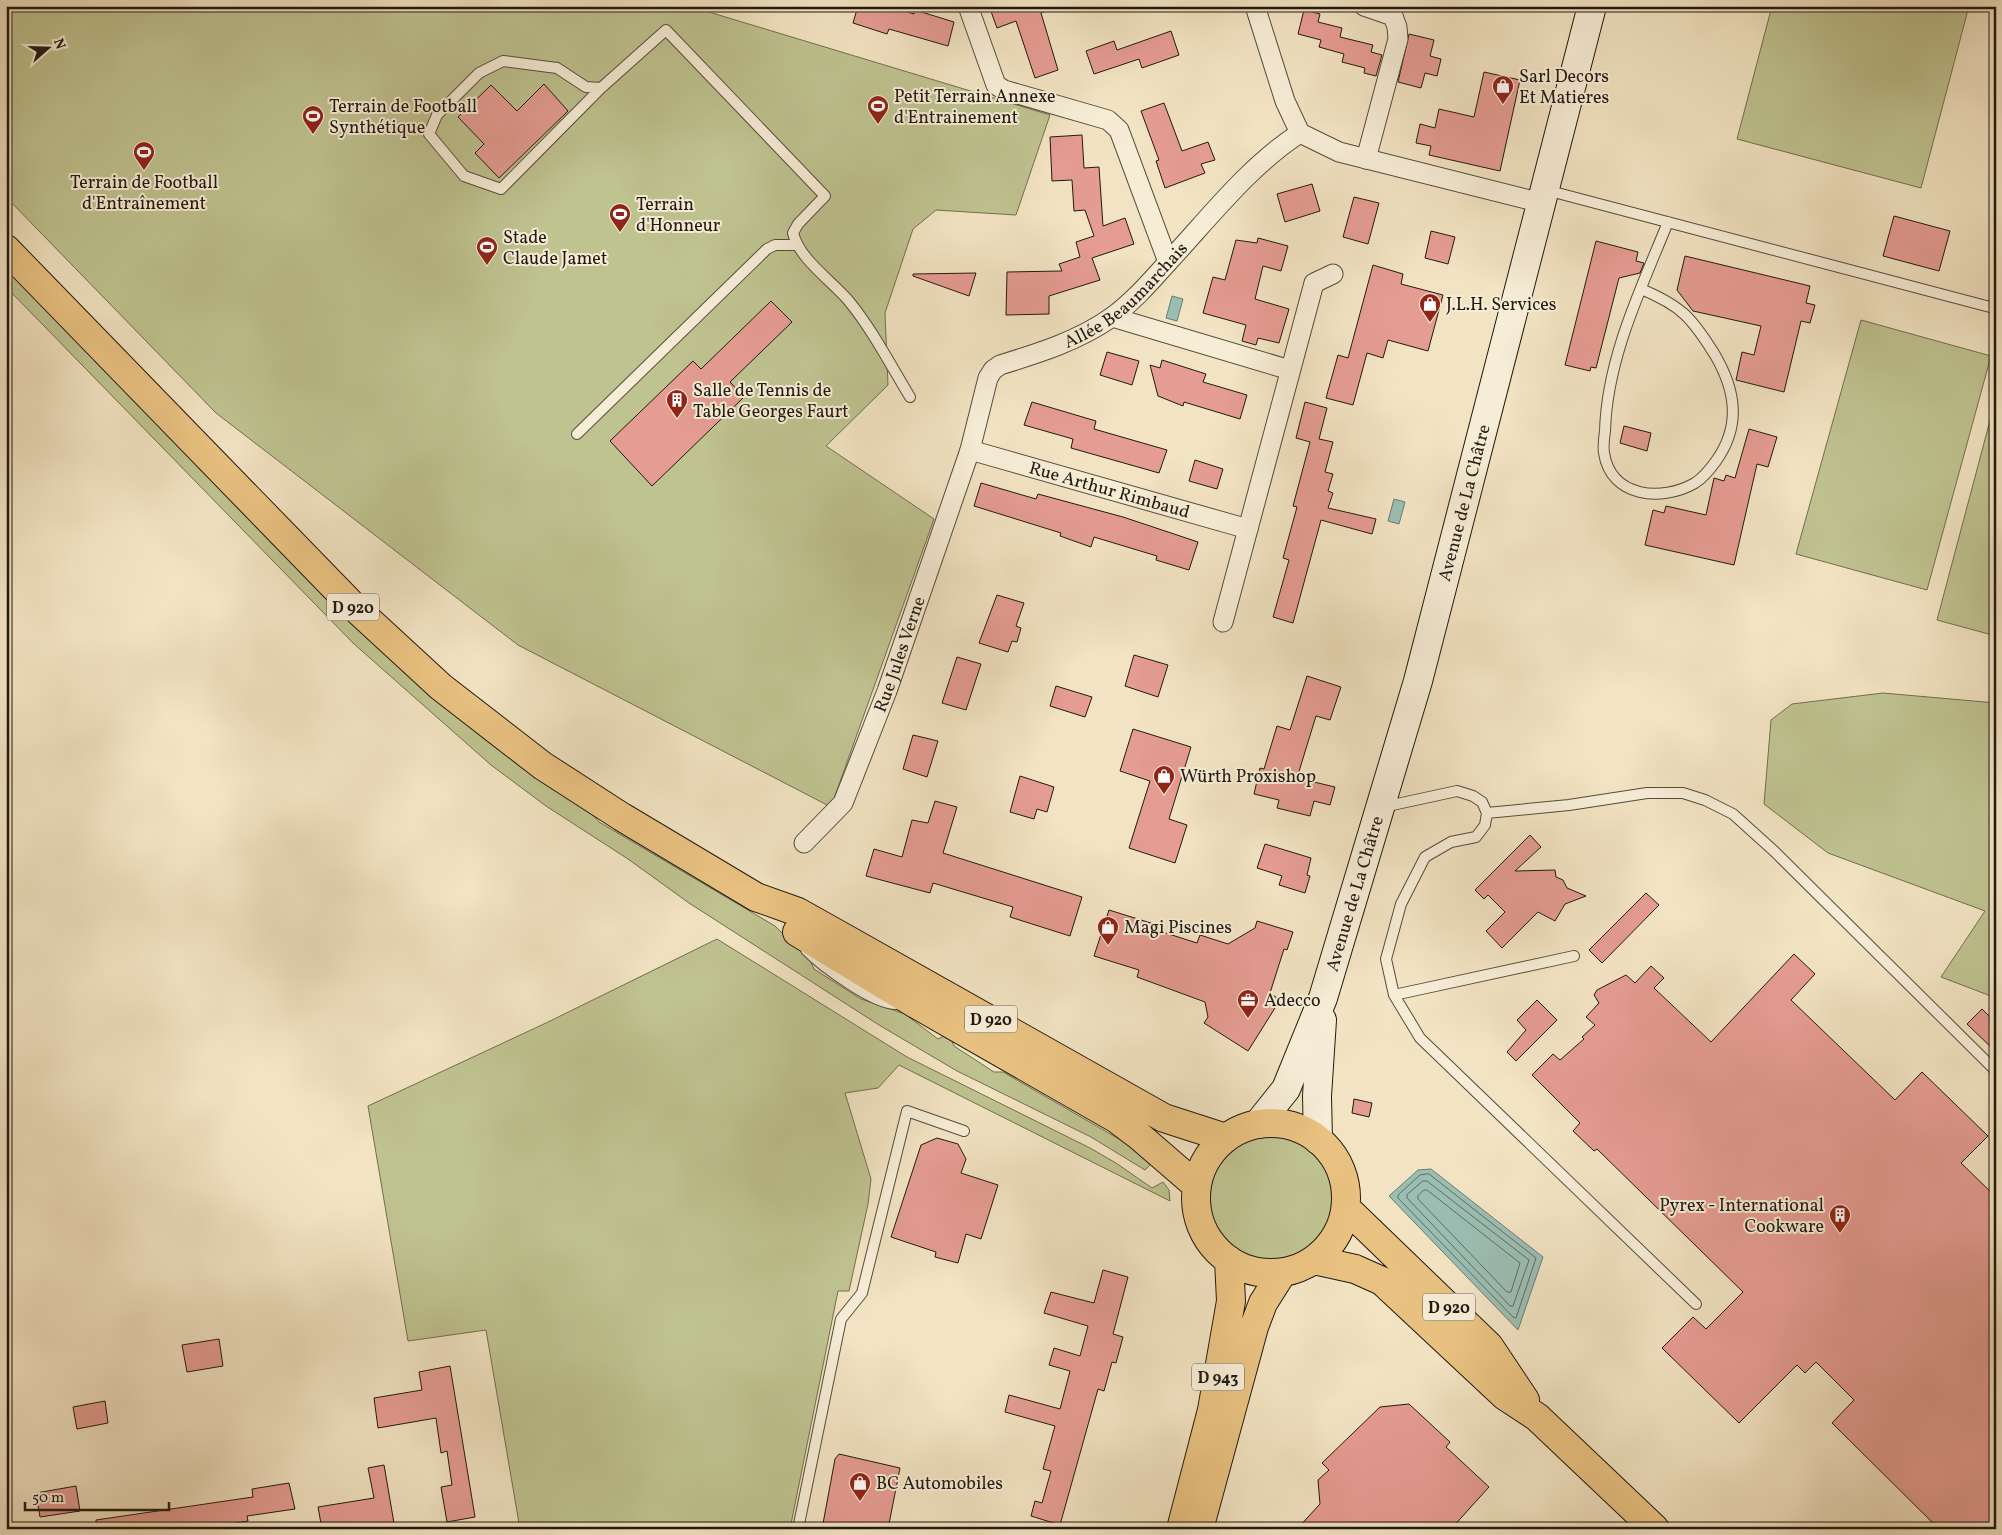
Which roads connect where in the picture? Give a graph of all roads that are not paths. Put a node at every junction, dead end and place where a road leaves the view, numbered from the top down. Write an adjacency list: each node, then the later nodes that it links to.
1 (968, 6): 12 (street)
2 (1255, 6): 6 (street)
3 (1364, 6): 7 (street)
4 (1592, 6): 8 (main road, Avenue de La Châtre)
5 (601, 88): 5 (lane); 10 (lane)
6 (1300, 133): 7 (street); 12 (street, Allée Beaumarchais)
7 (1366, 159): 8 (street)
8 (1544, 196): 9 (lane); 23 (main road, Avenue de La Châtre)
9 (1668, 222): 14 (lane); 15 (lane)
10 (796, 245): 18 (lane); 19 (lane)
11 (6, 249): 26 (main road, D 920)
12 (1168, 262): 16 (street, Allée Beaumarchais)
13 (1333, 274): 17 (street)
14 (1641, 289): 14 (lane)
15 (1990, 307)
16 (1112, 317): 17 (street); 20 (street, Allée Beaumarchais)
17 (1290, 370): 21 (street)
18 (910, 397)
19 (576, 434)
20 (970, 450): 21 (street, Rue Arthur Rimbaud); 25 (street, Rue Jules Verne)
21 (1248, 529): 22 (street)
22 (1223, 622)
23 (1380, 808): 24 (lane); 29 (main road, Avenue de La Châtre)
24 (1487, 813): 28 (lane); 30 (lane)
25 (804, 843)
26 (756, 897): 33 (main road, D 920); 35 (main road, D 920)
27 (1574, 956): 28 (lane)
28 (1394, 996): 40 (lane)
29 (1323, 998): 31 (main road, Avenue de La Châtre); 34 (main road, Avenue de La Châtre)
30 (1996, 1071)
31 (1258, 1124): 33 (main road); 34 (main road)
32 (964, 1131): 42 (lane)
33 (1226, 1138): 35 (main road)
34 (1318, 1140): 36 (main road)
35 (1197, 1186): 37 (main road)
36 (1346, 1208): 38 (main road); 41 (main road, D 920)
37 (1230, 1260): 39 (main road); 43 (main road, D 943)
38 (1314, 1260): 39 (main road); 41 (main road, D 920)
39 (1282, 1273): 44 (main road, D 943)
40 (1696, 1304)
41 (1537, 1418): 45 (main road, D 920)
42 (798, 1529)
43 (1181, 1529)
44 (1199, 1529)
45 (1655, 1529)

